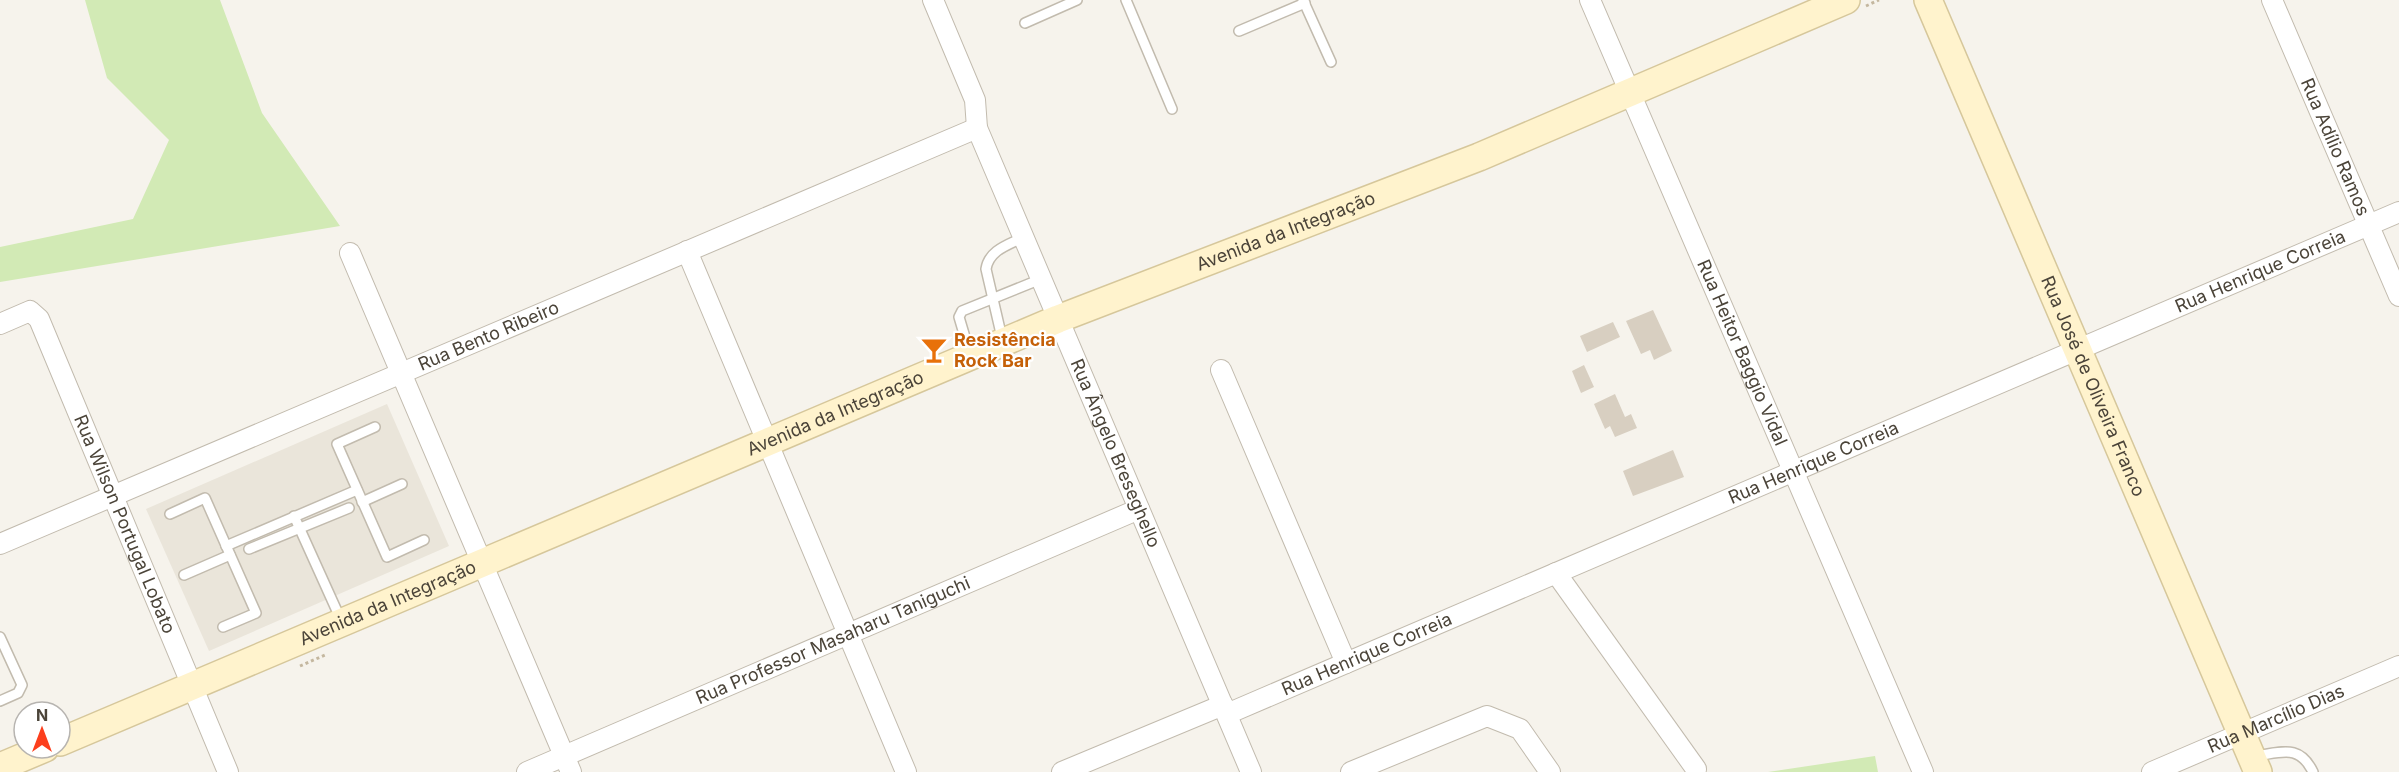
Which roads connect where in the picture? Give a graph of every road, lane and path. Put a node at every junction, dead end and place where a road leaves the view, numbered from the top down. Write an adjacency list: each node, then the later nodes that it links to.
1 (933, 0): 14 (street, Rua Ângelo Breseghello)
2 (1077, 0): 9 (lane)
3 (1126, 0): 13 (lane)
4 (1590, 0): 12 (street, Rua Heitor Baggio Vidal)
5 (1846, 0): 12 (main road, Avenida da Integração)
6 (1928, 0): 26 (main road, Rua José de Oliveira Franco)
7 (2272, 0): 16 (street, Rua Adílio Ramos)
8 (1304, 2): 10 (lane); 11 (lane)
9 (1025, 23)
10 (1239, 31)
11 (1330, 62)
12 (1630, 93): 23 (main road, Avenida da Integração); 32 (street, Rua Heitor Baggio Vidal)
13 (1172, 109)
14 (977, 128): 17 (street, Rua Ângelo Breseghello); 18 (street, Rua Bento Ribeiro)
15 (2399, 212): 16 (street, Rua Henrique Correia)
16 (2368, 225): 21 (street, Rua Adílio Ramos); 26 (street, Rua Henrique Correia)
17 (1023, 237): 20 (street, Rua Ângelo Breseghello); 22 (lane)
18 (687, 251): 29 (street, Rua Bento Ribeiro); 31 (street)
19 (350, 254): 29 (street)
20 (1041, 279): 22 (lane); 23 (street, Rua Ângelo Breseghello)
21 (2399, 296)
22 (993, 297): 25 (lane); 27 (lane)
23 (1058, 319): 25 (main road, Avenida da Integração); 38 (street, Rua Ângelo Breseghello)
24 (0, 324): 35 (street, Rua Wilson Portugal Lobato)
25 (1003, 343): 27 (main road, Avenida da Integração)
26 (2077, 350): 32 (street, Rua Henrique Correia); 59 (main road, Rua José de Oliveira Franco)
27 (971, 356): 31 (main road, Avenida da Integração)
28 (1221, 370): 53 (street)
29 (401, 373): 35 (street, Rua Bento Ribeiro); 46 (street)
30 (375, 427): 34 (lane)
31 (767, 442): 46 (main road, Avenida da Integração); 51 (street)
32 (1794, 471): 47 (street, Rua Henrique Correia); 71 (street, Rua Heitor Baggio Vidal)
33 (402, 484): 36 (lane)
34 (357, 490): 36 (lane); 40 (lane)
35 (113, 496): 43 (street, Rua Bento Ribeiro); 55 (street, Rua Wilson Portugal Lobato)
36 (362, 502): 42 (lane)
37 (349, 508): 41 (lane)
38 (1139, 509): 51 (street, Rua Professor Masaharu Taniguchi); 57 (street, Rua Ângelo Breseghello)
39 (170, 514): 45 (lane)
40 (294, 516): 41 (lane); 45 (lane)
41 (300, 528): 44 (lane); 49 (lane)
42 (424, 540)
43 (0, 544)
44 (249, 549)
45 (228, 550): 48 (lane); 50 (lane)
46 (482, 563): 49 (main road, Avenida da Integração); 61 (street)
47 (1556, 573): 53 (street, Rua Henrique Correia); 63 (street)
48 (184, 575)
49 (342, 622): 55 (main road, Avenida da Integração)
50 (223, 627)
51 (848, 634): 61 (street, Rua Professor Masaharu Taniguchi); 66 (street)
52 (0, 637): 56 (lane)
53 (1346, 663): 57 (street, Rua Henrique Correia)
54 (2399, 666): 59 (street, Rua Marcílio Dias)
55 (192, 686): 58 (main road, Avenida da Integração); 64 (street, Rua Wilson Portugal Lobato)
56 (0, 701)
57 (1225, 710): 67 (street, Rua Henrique Correia); 68 (street, Rua Ângelo Breseghello)
58 (72, 737)
59 (2250, 754): 72 (street, Rua Marcílio Dias); 73 (lane)
60 (17, 760): 62 (main road)
61 (567, 764): 65 (street, Rua Professor Masaharu Taniguchi)
62 (0, 767)
63 (1696, 770)
64 (228, 772)
65 (527, 772)
66 (906, 772)
67 (1062, 772)
68 (1251, 772)
69 (1351, 772): 70 (street)
70 (1550, 772)
71 (1923, 772)
72 (2152, 772)
73 (2313, 772)

